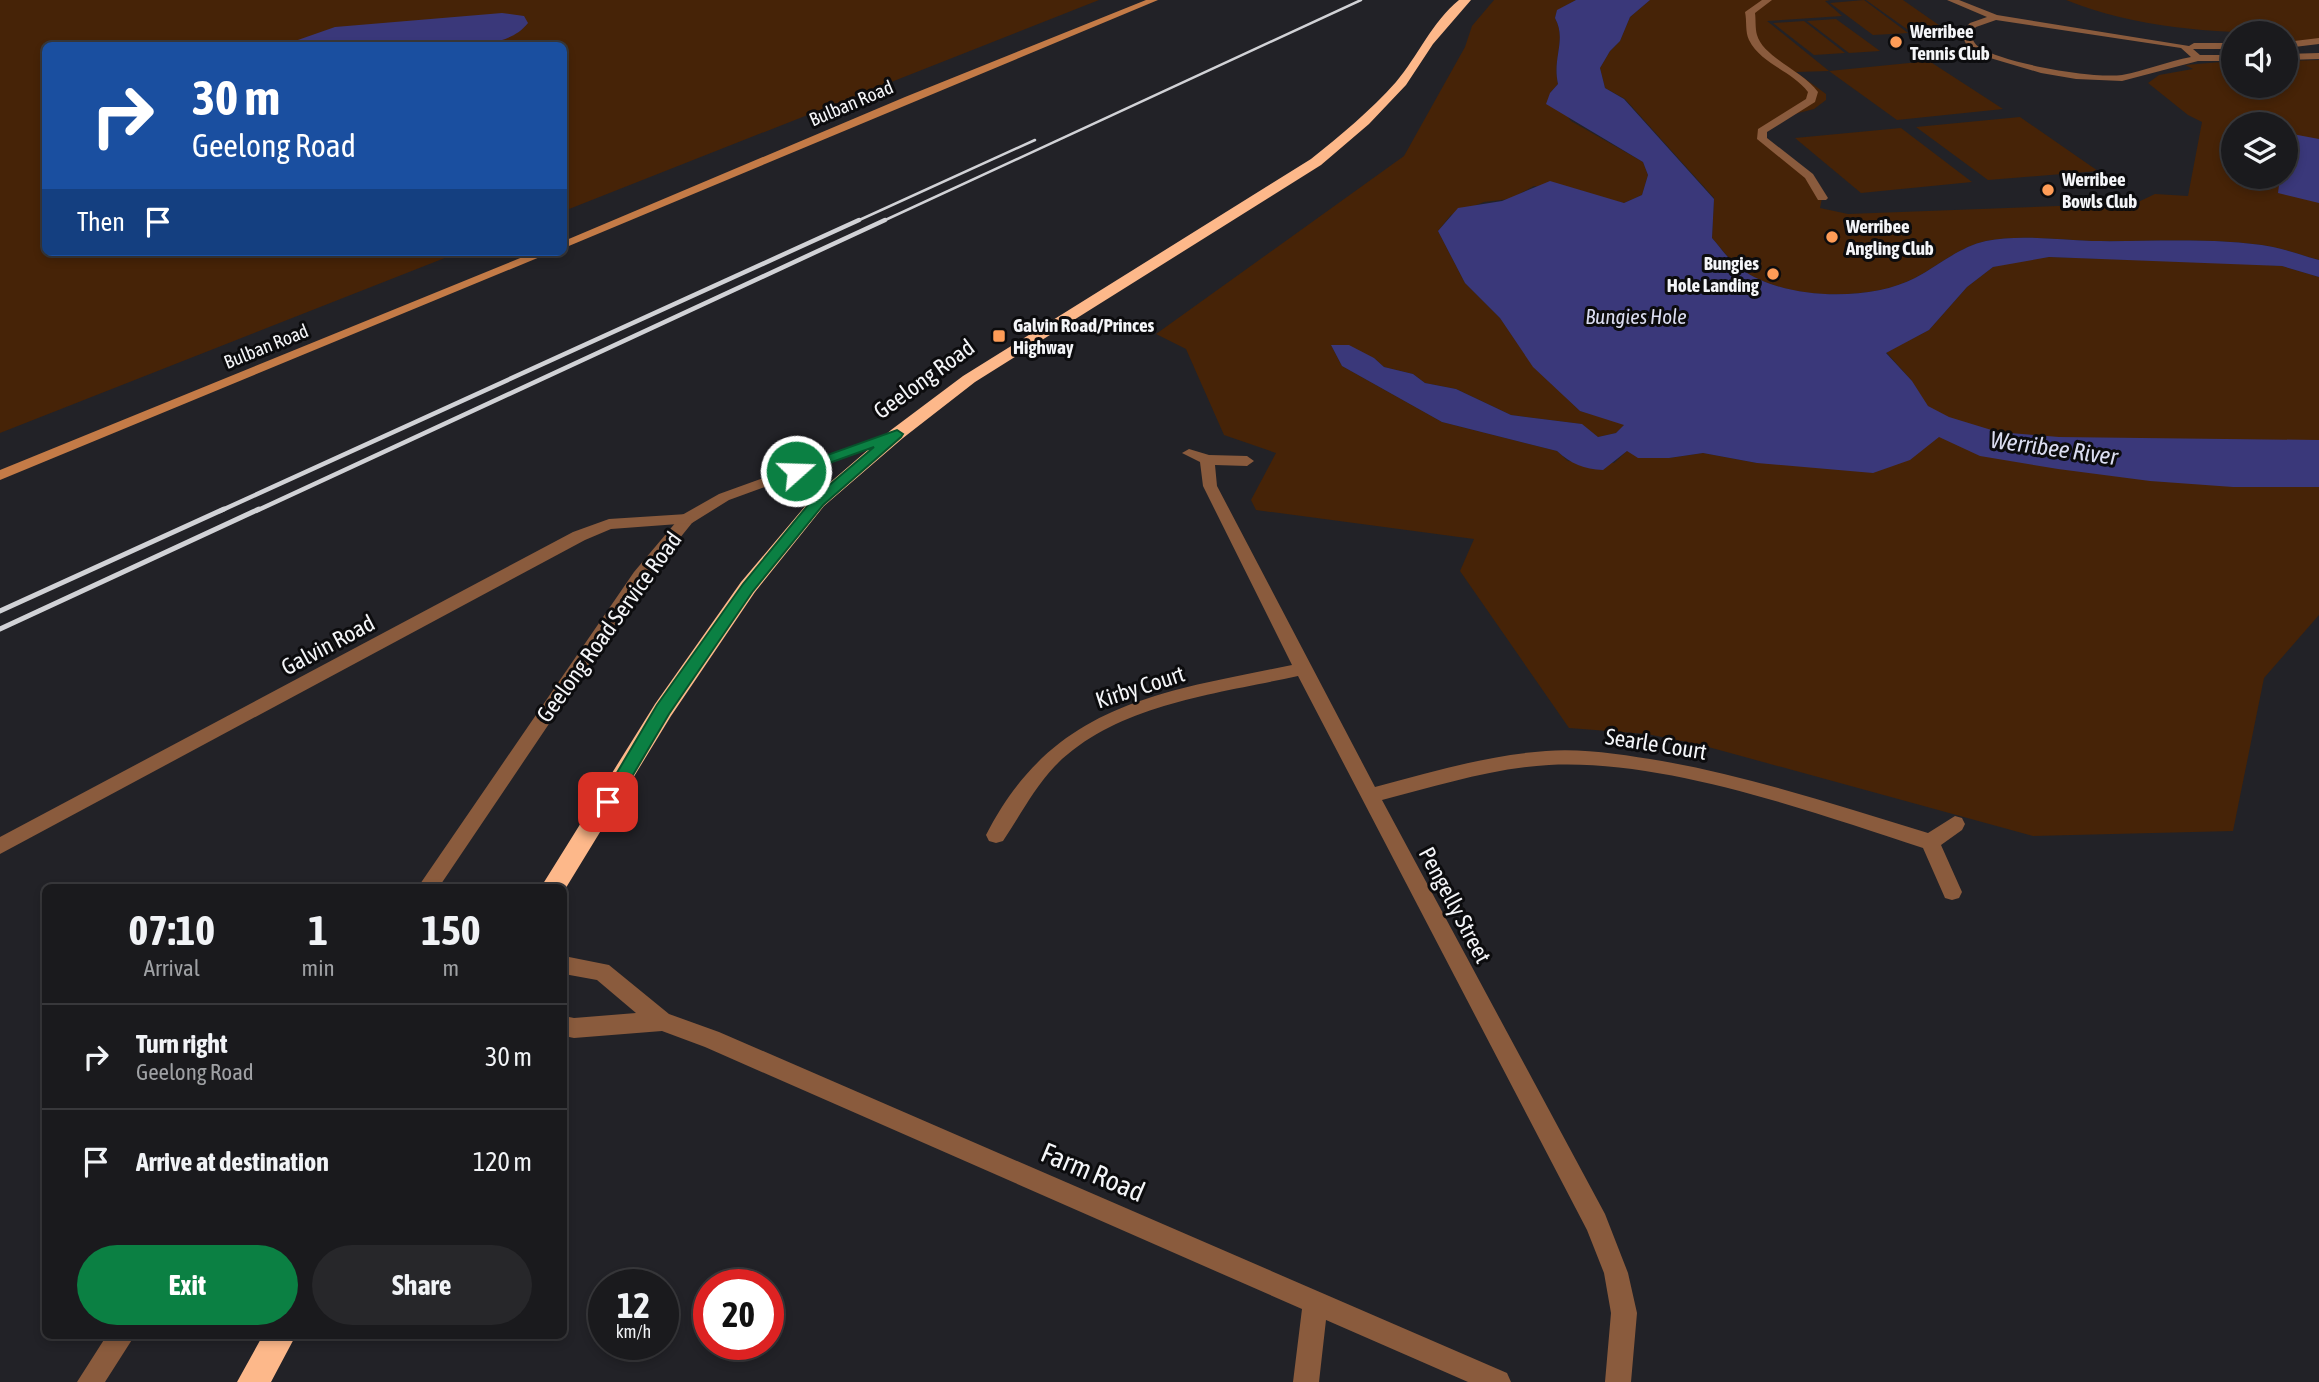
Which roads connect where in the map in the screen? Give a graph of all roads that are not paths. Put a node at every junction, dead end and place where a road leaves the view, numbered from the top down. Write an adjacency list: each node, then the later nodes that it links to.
1 (1154, 0): 15 (street, Bulban Road)
2 (1466, 0): 17 (highway, Geelong Road)
3 (1768, 0): 14 (street)
4 (1951, 0): 5 (street)
5 (1995, 17): 8 (street); 12 (street)
6 (2319, 41): 7 (street)
7 (2298, 44)
8 (2184, 46): 9 (street); 12 (street)
9 (2221, 46)
10 (2298, 57): 11 (street)
11 (2319, 57)
12 (2198, 58): 13 (street)
13 (2221, 58)
14 (1822, 198)
15 (567, 244)
16 (536, 256): 19 (street, Bulban Road)
17 (897, 434): 20 (street, Geelong Road Service Road); 28 (highway, Geelong Road)
18 (1247, 461): 21 (street, Pengelly Street)
19 (0, 475)
20 (688, 519): 26 (street, Galvin Road); 27 (street, Geelong Road Service Road)
21 (1303, 669): 22 (street, Pengelly Street); 24 (street, Kirby Court)
22 (1370, 796): 25 (street, Searle Court); 40 (street, Pengelly Street)
23 (1955, 824): 25 (street)
24 (996, 835)
25 (1930, 842): 29 (street)
26 (0, 846)
27 (430, 884)
28 (555, 884)
29 (1952, 892)
30 (567, 966): 31 (street, Farm Road)
31 (662, 1021): 32 (street, Farm Road); 33 (street, Farm Road)
32 (567, 1027)
33 (1315, 1301): 38 (street); 39 (street, Farm Road)
34 (119, 1339): 36 (street)
35 (279, 1339): 37 (highway)
36 (90, 1382)
37 (253, 1382)
38 (1306, 1382)
39 (1498, 1382)
40 (1618, 1382)

